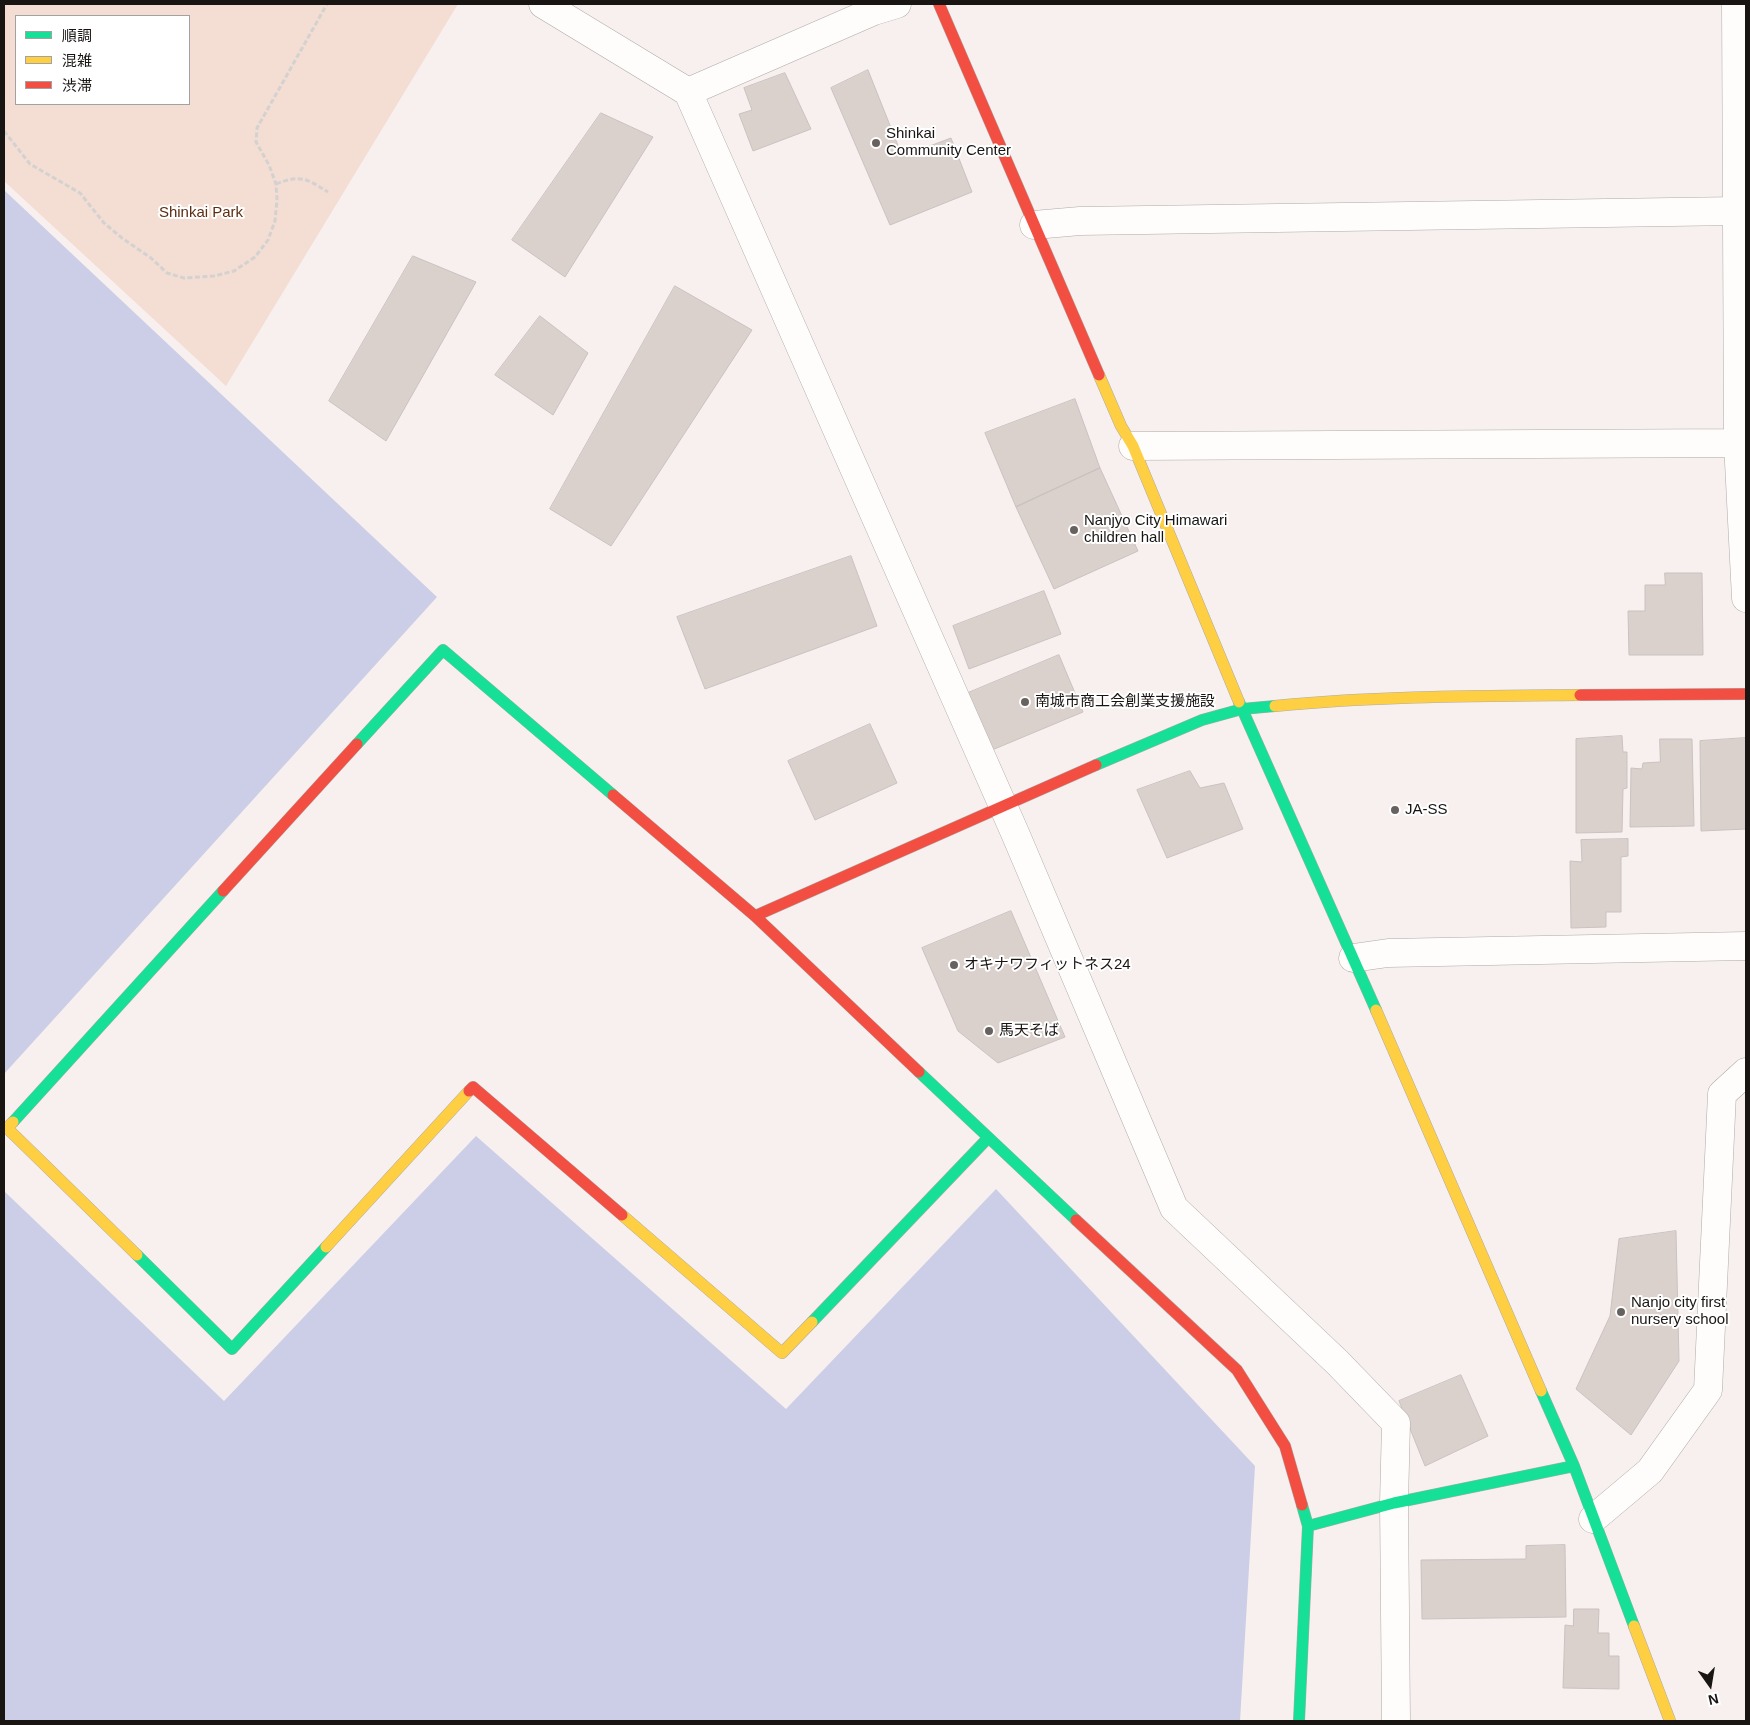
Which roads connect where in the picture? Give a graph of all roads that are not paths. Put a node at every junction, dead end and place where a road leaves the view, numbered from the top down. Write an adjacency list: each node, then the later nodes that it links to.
1 (543, 4): 5 (street)
2 (896, 4): 5 (street)
3 (939, 4): 7 (street)
4 (1736, 4): 6 (street)
5 (688, 92): 13 (street)
6 (1737, 211): 7 (street); 8 (street)
7 (1034, 225): 9 (street)
8 (1738, 443): 9 (street); 10 (street)
9 (1133, 446): 12 (street)
10 (1746, 598)
11 (1746, 694): 12 (street)
12 (1242, 709): 13 (street); 16 (street)
13 (1002, 805): 14 (street); 20 (street)
14 (755, 916): 18 (street); 18 (street)
15 (1746, 946): 16 (street)
16 (1353, 958): 19 (street)
17 (1746, 1072): 21 (street)
18 (988, 1138): 22 (street)
19 (1574, 1466): 20 (street); 21 (street)
20 (1394, 1503): 22 (street); 24 (street)
21 (1593, 1519): 25 (street)
22 (1308, 1526): 23 (street)
23 (1299, 1721)
24 (1396, 1721)
25 (1670, 1721)

